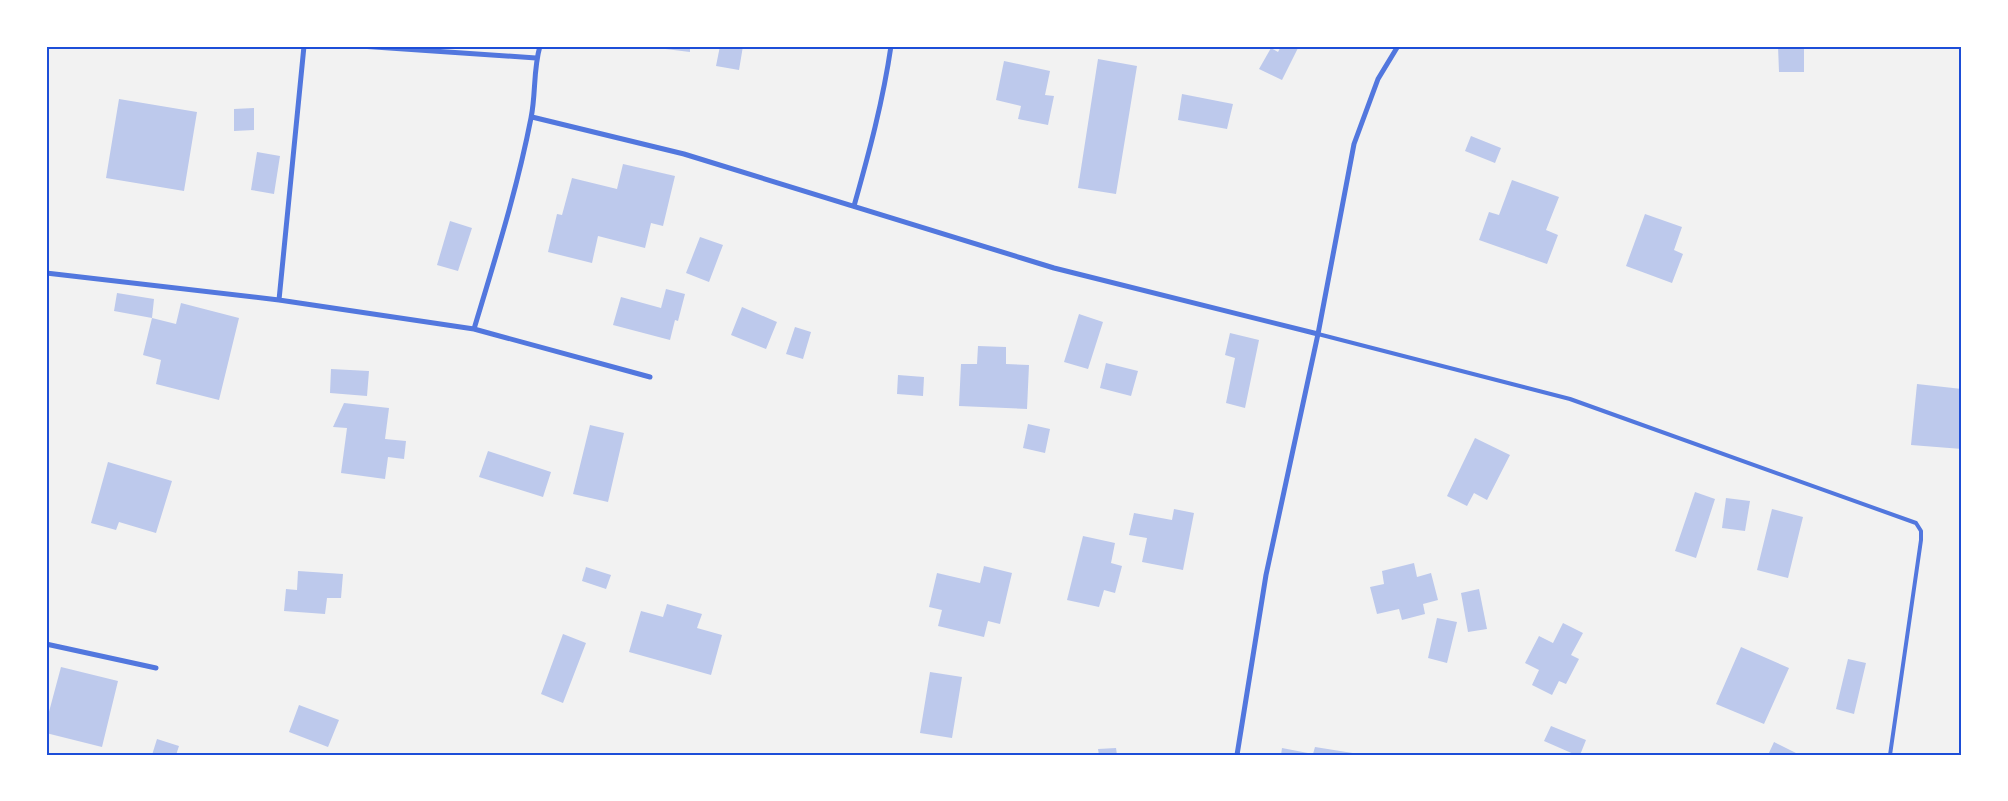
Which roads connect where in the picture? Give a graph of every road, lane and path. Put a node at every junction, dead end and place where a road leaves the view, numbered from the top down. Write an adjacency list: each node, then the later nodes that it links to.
1 (304, 46): 10 (street)
2 (360, 46): 6 (street)
3 (540, 46): 6 (street)
4 (891, 46): 8 (street)
5 (1398, 46): 12 (street)
6 (536, 58): 7 (street)
7 (532, 117): 8 (street); 11 (street)
8 (854, 206): 12 (street)
9 (46, 273): 10 (street)
10 (279, 300): 11 (street)
11 (474, 329): 13 (street)
12 (1318, 334): 16 (street); 17 (lane)
13 (650, 377)
14 (46, 644): 15 (street)
15 (156, 668)
16 (1237, 755)
17 (1890, 755)

